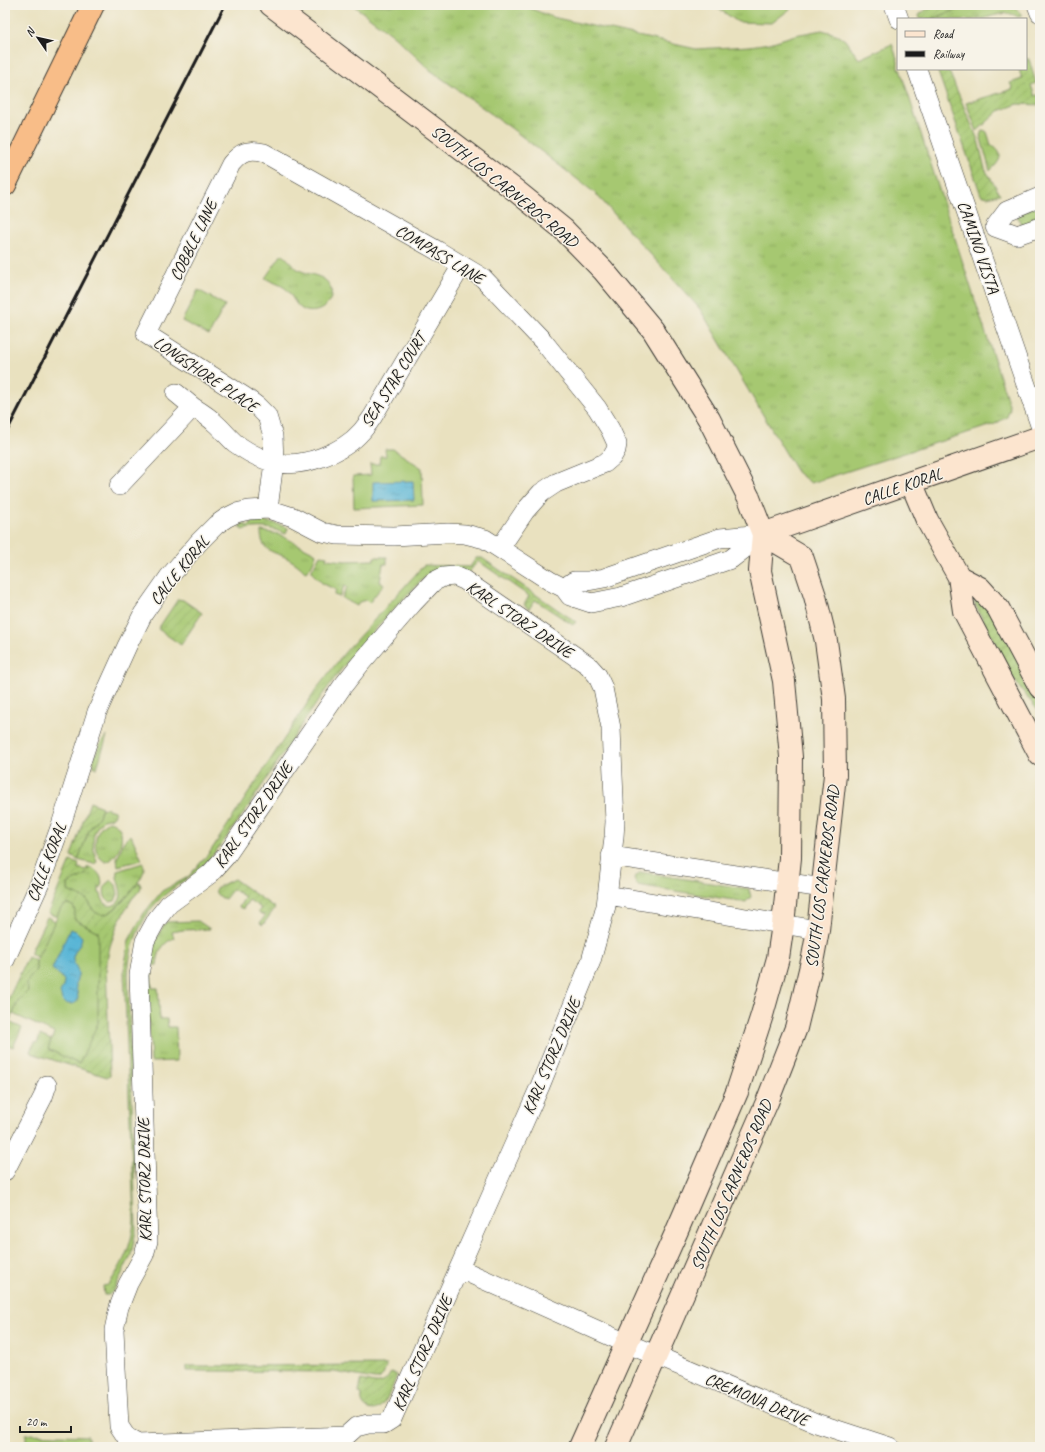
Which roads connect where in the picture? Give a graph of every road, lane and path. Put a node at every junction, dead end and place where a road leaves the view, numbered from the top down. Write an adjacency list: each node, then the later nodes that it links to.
1 (93, 5): 9 (highway)
2 (271, 5): 24 (main road, SOUTH LOS CARNEROS ROAD)
3 (894, 5): 6 (street)
4 (1037, 5): 5 (street)
5 (1040, 13)
6 (899, 18)
7 (917, 70): 13 (street, CAMINO VISTA)
8 (246, 152): 14 (street, COMPASS LANE); 15 (street, COBBLE LANE)
9 (5, 185)
10 (1040, 197): 11 (street)
11 (995, 227): 12 (street); 13 (street)
12 (1040, 227)
13 (974, 233): 18 (street, CAMINO VISTA)
14 (462, 265): 20 (street, SEA STAR COURT); 25 (street, COMPASS LANE)
15 (146, 334): 20 (street, LONGSHORE PLACE)
16 (176, 393): 17 (street, SEA STAR COURT)
17 (193, 407): 20 (street, SEA STAR COURT); 22 (street)
18 (1040, 425)
19 (1040, 437): 21 (main road, CALLE KORAL)
20 (274, 462): 23 (street, LONGSHORE PLACE)
21 (911, 482): 24 (main road, CALLE KORAL); 26 (main road)
22 (119, 486)
23 (268, 509): 25 (street, CALLE KORAL); 35 (street, CALLE KORAL)
24 (763, 534): 25 (street, CALLE KORAL); 30 (main road, SOUTH LOS CARNEROS ROAD); 31 (main road, SOUTH LOS CARNEROS ROAD)
25 (500, 548)
26 (959, 577): 27 (main road); 28 (main road)
27 (1040, 687)
28 (1040, 755)
29 (611, 856): 30 (street); 32 (street, KARL STORZ DRIVE); 38 (street, KARL STORZ DRIVE)
30 (788, 883): 31 (street); 33 (main road, SOUTH LOS CARNEROS ROAD)
31 (823, 888): 34 (main road, SOUTH LOS CARNEROS ROAD)
32 (607, 895): 33 (street); 38 (street, KARL STORZ DRIVE)
33 (783, 924): 34 (street); 39 (main road, SOUTH LOS CARNEROS ROAD)
34 (818, 930): 40 (main road, SOUTH LOS CARNEROS ROAD)
35 (5, 960)
36 (47, 1085): 37 (street)
37 (5, 1171)
38 (460, 1269): 39 (street, CREMONA DRIVE)
39 (626, 1344): 40 (street, CREMONA DRIVE); 41 (main road, SOUTH LOS CARNEROS ROAD)
40 (657, 1356): 42 (main road, SOUTH LOS CARNEROS ROAD); 43 (street, CREMONA DRIVE)
41 (580, 1447)
42 (616, 1447)
43 (890, 1447)

